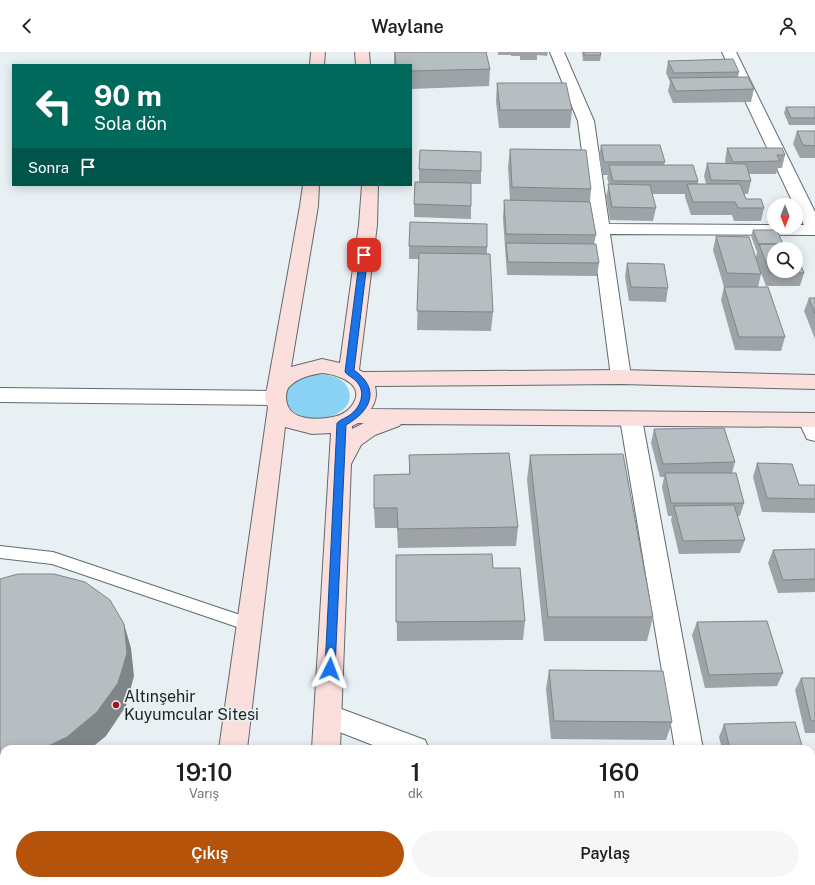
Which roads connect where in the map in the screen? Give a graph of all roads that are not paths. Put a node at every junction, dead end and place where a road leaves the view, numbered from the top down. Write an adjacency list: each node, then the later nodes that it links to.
1 (318, 52): 5 (main road)
2 (362, 52): 6 (main road)
3 (557, 52): 9 (street)
4 (729, 52): 10 (street)
5 (318, 64)
6 (363, 64)
7 (311, 186): 17 (main road)
8 (370, 186): 11 (main road)
9 (601, 229): 10 (street); 13 (street)
10 (815, 230)
11 (353, 344): 12 (main road); 14 (main road)
12 (354, 375): 14 (main road); 17 (main road); 20 (main road)
13 (622, 377): 14 (main road); 15 (main road)
14 (406, 378)
15 (815, 382)
16 (0, 395): 17 (street)
17 (276, 398): 20 (main road); 24 (main road)
18 (402, 417): 19 (main road); 20 (main road); 22 (main road)
19 (630, 419): 21 (main road); 29 (street)
20 (348, 420): 22 (main road)
21 (813, 424)
22 (340, 466): 25 (main road)
23 (0, 552): 24 (lane)
24 (249, 625): 26 (main road)
25 (328, 716): 27 (main road); 28 (street)
26 (234, 745)
27 (326, 745)
28 (404, 745)
29 (688, 745)

